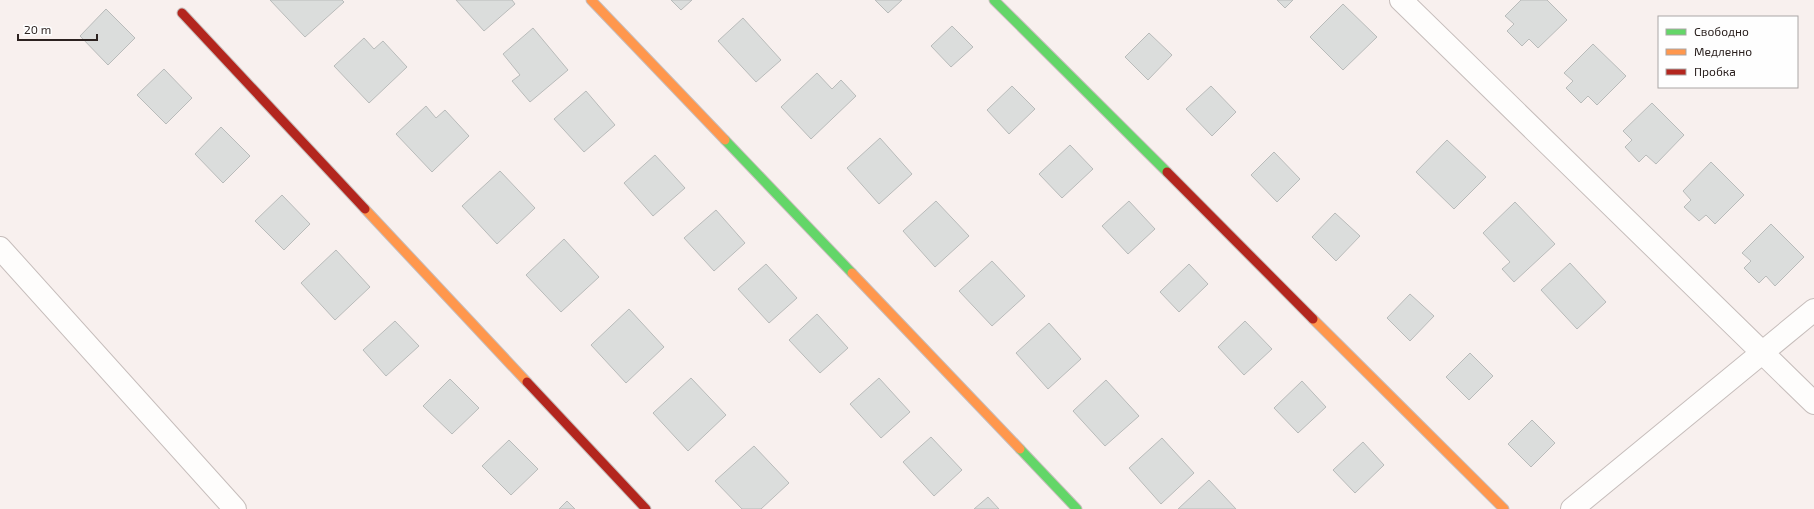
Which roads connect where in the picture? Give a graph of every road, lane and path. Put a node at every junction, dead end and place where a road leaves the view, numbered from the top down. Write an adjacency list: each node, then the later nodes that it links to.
1 (591, 0): 11 (street)
2 (994, 0): 12 (street)
3 (1402, 0): 7 (street)
4 (182, 13): 10 (street)
5 (0, 248): 9 (street)
6 (1814, 310): 7 (street)
7 (1764, 352): 8 (street); 13 (street)
8 (1814, 403)
9 (235, 509)
10 (646, 509)
11 (1077, 509)
12 (1504, 509)
13 (1572, 509)

